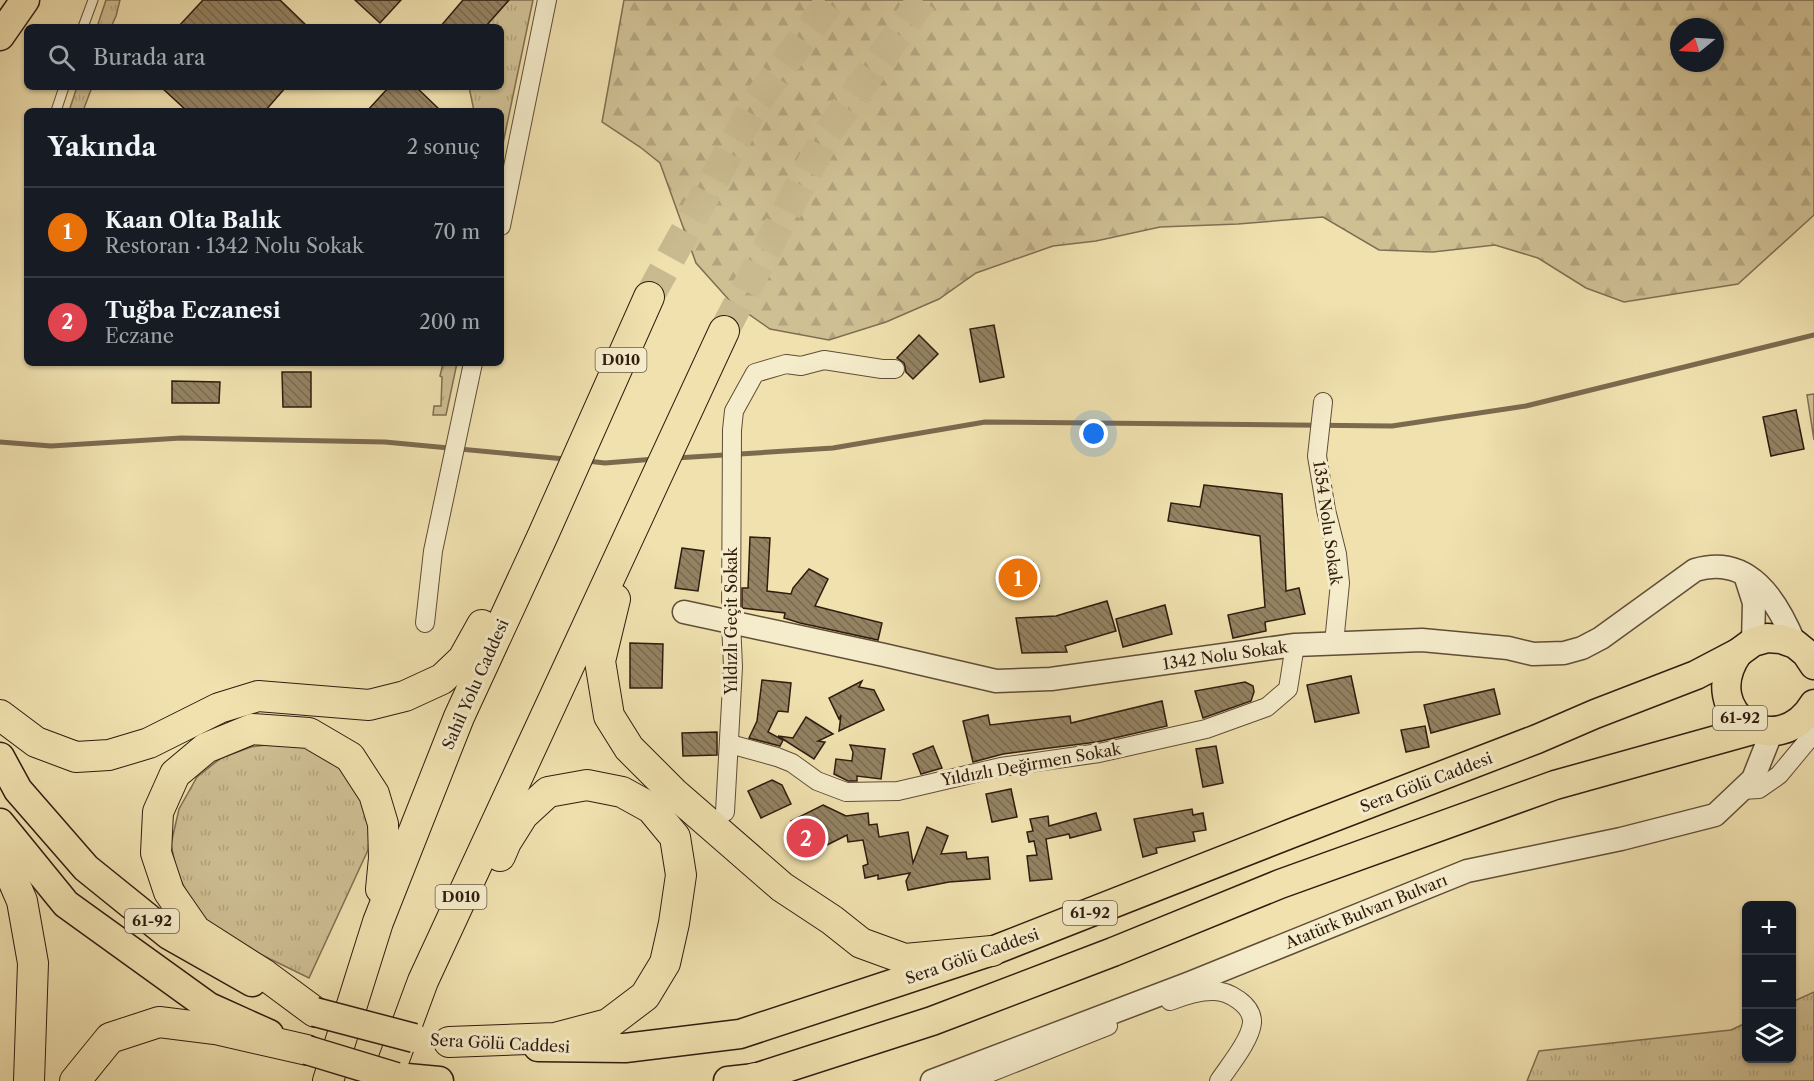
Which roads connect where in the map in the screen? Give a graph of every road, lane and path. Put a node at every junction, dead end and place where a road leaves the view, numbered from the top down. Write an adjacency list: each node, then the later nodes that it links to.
1 (25, 0): 5 (main road)
2 (93, 0): 4 (lane)
3 (547, 0): 8 (street)
4 (84, 24)
5 (0, 36)
6 (63, 90): 7 (lane)
7 (57, 108)
8 (504, 211)
9 (650, 297): 15 (highway, Sahil Yolu Caddesi / D010)
10 (724, 331): 14 (highway, D010)
11 (472, 366): 19 (street)
12 (895, 369): 18 (street, Yıldızlı Geçit Sokak)
13 (1323, 402): 20 (street, 1354 Nolu Sokak)
14 (638, 515): 36 (highway); 37 (highway, D010)
15 (543, 535): 26 (highway); 35 (highway, Sahil Yolu Caddesi / D010)
16 (1745, 575): 20 (street, 1342 Nolu Sokak); 21 (street, 1342 Nolu Sokak); 23 (street)
17 (684, 612): 18 (street, 1342 Nolu Sokak)
18 (731, 621): 22 (street, 1342 Nolu Sokak); 29 (street, Yıldızlı Geçit Sokak)
19 (425, 623)
20 (1334, 643): 22 (street, 1342 Nolu Sokak)
21 (1795, 644): 23 (main road, Sera Gölü Caddesi / 61-92); 24 (main road)
22 (1295, 645): 29 (street, Yıldızlı Değirmen Sokak)
23 (1746, 647): 27 (main road, 61-92); 36 (main road, Sera Gölü Caddesi / 61-92)
24 (1814, 664)
25 (1814, 705): 27 (main road, 61-92)
26 (0, 714)
27 (1764, 730): 31 (street, Atatürk Bulvarı Bulvarı); 43 (main road, 61-92)
28 (1814, 733): 31 (street)
29 (730, 744): 32 (street, Yıldızlı Geçit Sokak)
30 (0, 757): 38 (main road, 61-92)
31 (1742, 790): 41 (street, Atatürk Bulvarı Bulvarı)
32 (725, 812)
33 (0, 823): 40 (main road, 61-92)
34 (0, 850): 44 (highway)
35 (378, 922): 38 (highway); 46 (highway, Sahil Yolu Caddesi / D010)
36 (993, 951): 39 (main road, Sera Gölü Caddesi / 61-92)
37 (423, 981): 39 (highway); 42 (highway, D010)
38 (315, 1012): 39 (main road, Sera Gölü Caddesi / 61-92, bridge)
39 (449, 1042)
40 (307, 1050): 42 (main road, 61-92, bridge); 45 (highway)
41 (954, 1073): 48 (street, Atatürk Bulvarı Bulvarı); 49 (street)
42 (397, 1080): 47 (main road, 61-92)
43 (744, 1080)
44 (29, 1081)
45 (75, 1081)
46 (327, 1081)
47 (440, 1081)
48 (932, 1081)
49 (1220, 1081)

